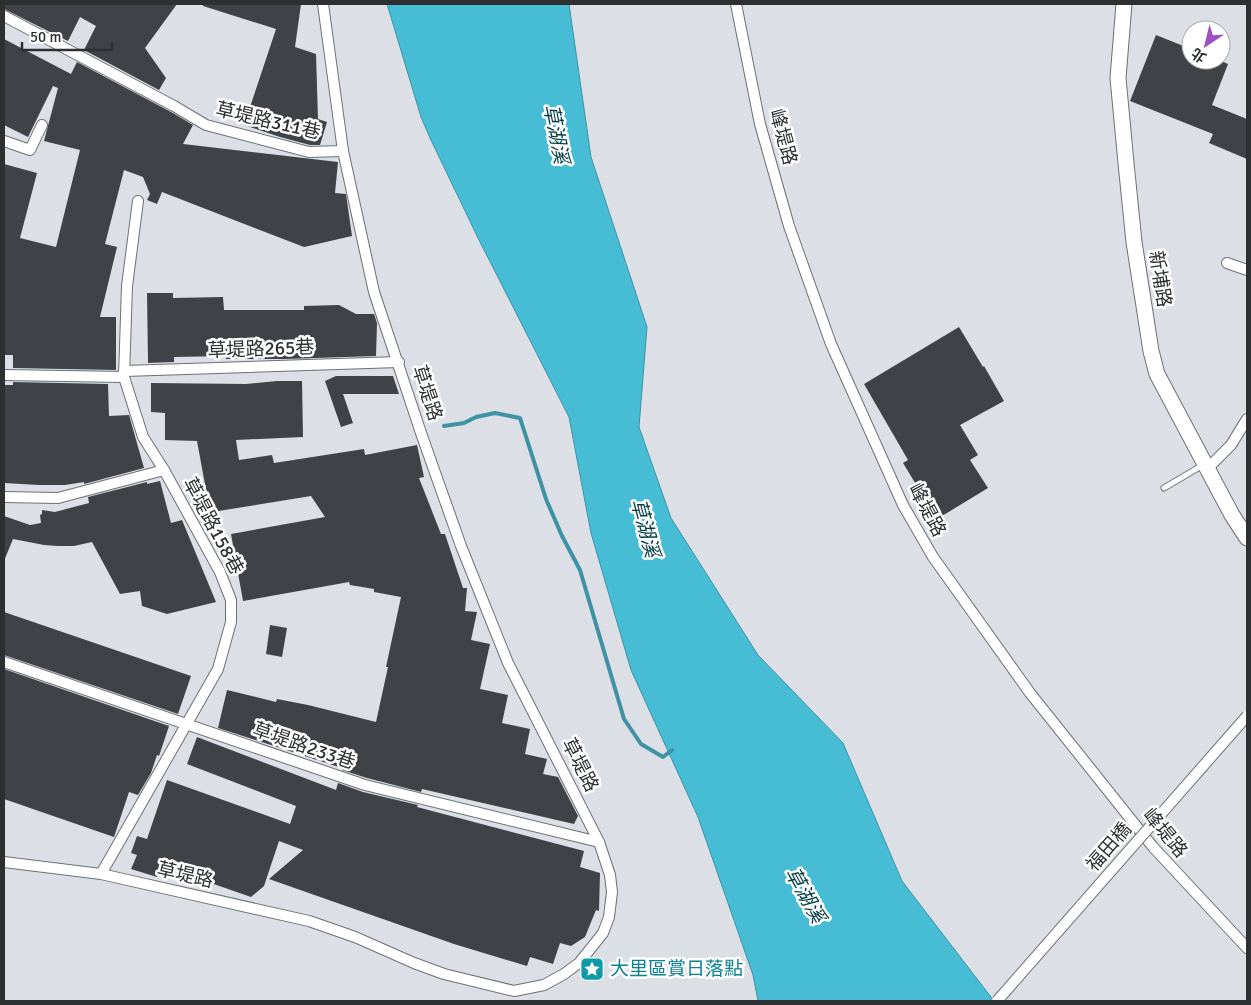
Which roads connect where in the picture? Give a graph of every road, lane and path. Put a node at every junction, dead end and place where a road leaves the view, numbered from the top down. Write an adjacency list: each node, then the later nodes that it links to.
1 (323, 4): 7 (street, 草堤路)
2 (736, 4): 26 (street, 峰堤路)
3 (1125, 5): 15 (street, 新埔路)
4 (4, 16): 7 (street, 草堤路311巷)
5 (42, 125): 6 (street)
6 (4, 141)
7 (343, 151): 11 (street, 草堤路)
8 (138, 201): 12 (street, 草堤路158巷)
9 (1227, 263): 10 (street)
10 (1247, 270)
11 (399, 362): 12 (street, 草堤路265巷); 23 (street, 草堤路)
12 (124, 374): 13 (street, 草堤路265巷); 16 (street, 草堤路158巷)
13 (4, 375)
14 (1247, 418): 15 (street)
15 (1207, 465): 17 (lane); 19 (street, 新埔路)
16 (164, 470): 18 (street); 22 (street, 草堤路158巷)
17 (1164, 488)
18 (4, 497)
19 (1247, 538)
20 (4, 662): 22 (street, 草堤路233巷)
21 (1247, 716): 27 (street, 福田橋, bridge)
22 (186, 725): 23 (street, 草堤路233巷); 25 (street, 草堤路158巷)
23 (600, 842): 25 (street, 草堤路)
24 (4, 862): 25 (street, 草堤路)
25 (101, 874)
26 (1247, 948)
27 (997, 1001)

